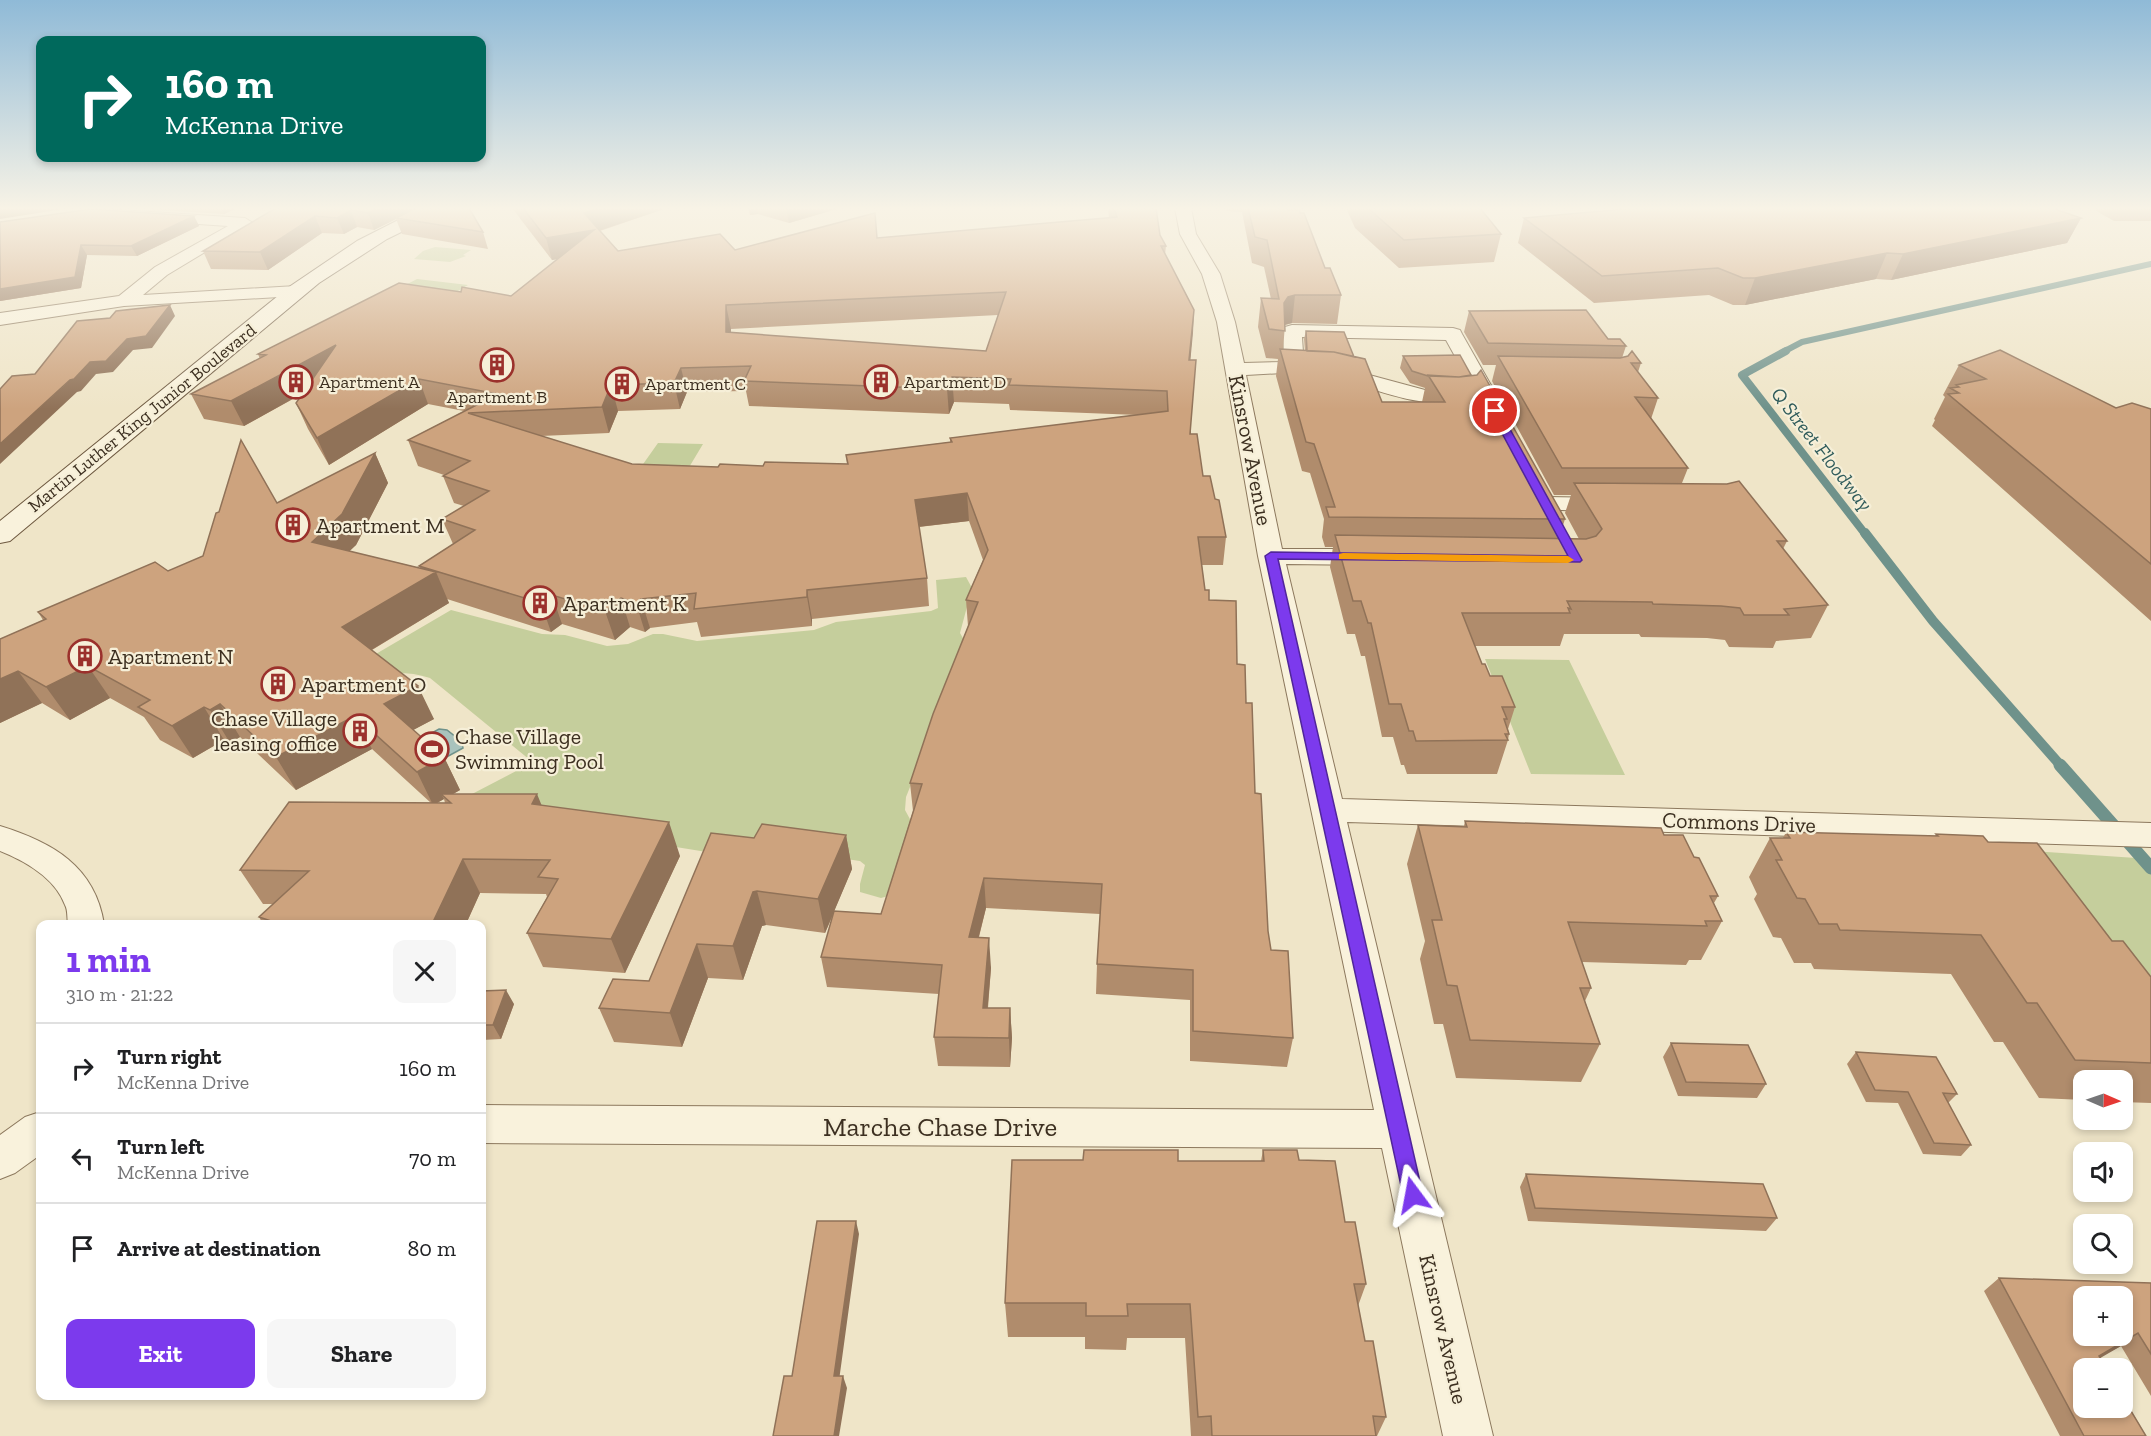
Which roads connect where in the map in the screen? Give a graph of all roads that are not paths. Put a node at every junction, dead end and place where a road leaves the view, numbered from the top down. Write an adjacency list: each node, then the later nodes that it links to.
1 (156, 275): 5 (street)
2 (319, 275): 4 (main road, Martin Luther King Junior Boulevard)
3 (1211, 275): 10 (street, Kinsrow Avenue)
4 (296, 291): 5 (street); 17 (main road, Martin Luther King Junior Boulevard)
5 (124, 301): 6 (street)
6 (21, 316): 7 (street); 8 (street)
7 (0, 319)
8 (0, 338)
9 (1294, 368): 10 (street); 11 (street); 13 (street)
10 (1234, 369): 18 (street, Kinsrow Avenue)
11 (1474, 373): 12 (street); 14 (street)
12 (1497, 373)
13 (1463, 396)
14 (1502, 423)
15 (1545, 504): 16 (street)
16 (1636, 505)
17 (0, 535)
18 (1271, 556): 19 (street); 20 (street, Kinsrow Avenue)
19 (1388, 557)
20 (1328, 810): 21 (street, Commons Drive); 25 (street, Kinsrow Avenue)
21 (2151, 835)
22 (0, 838): 23 (street)
23 (85, 920)
24 (486, 1124): 25 (street, Marche Chase Drive)
25 (1399, 1129): 28 (street, Kinsrow Avenue)
26 (36, 1134): 27 (street)
27 (0, 1159)
28 (1468, 1436)

